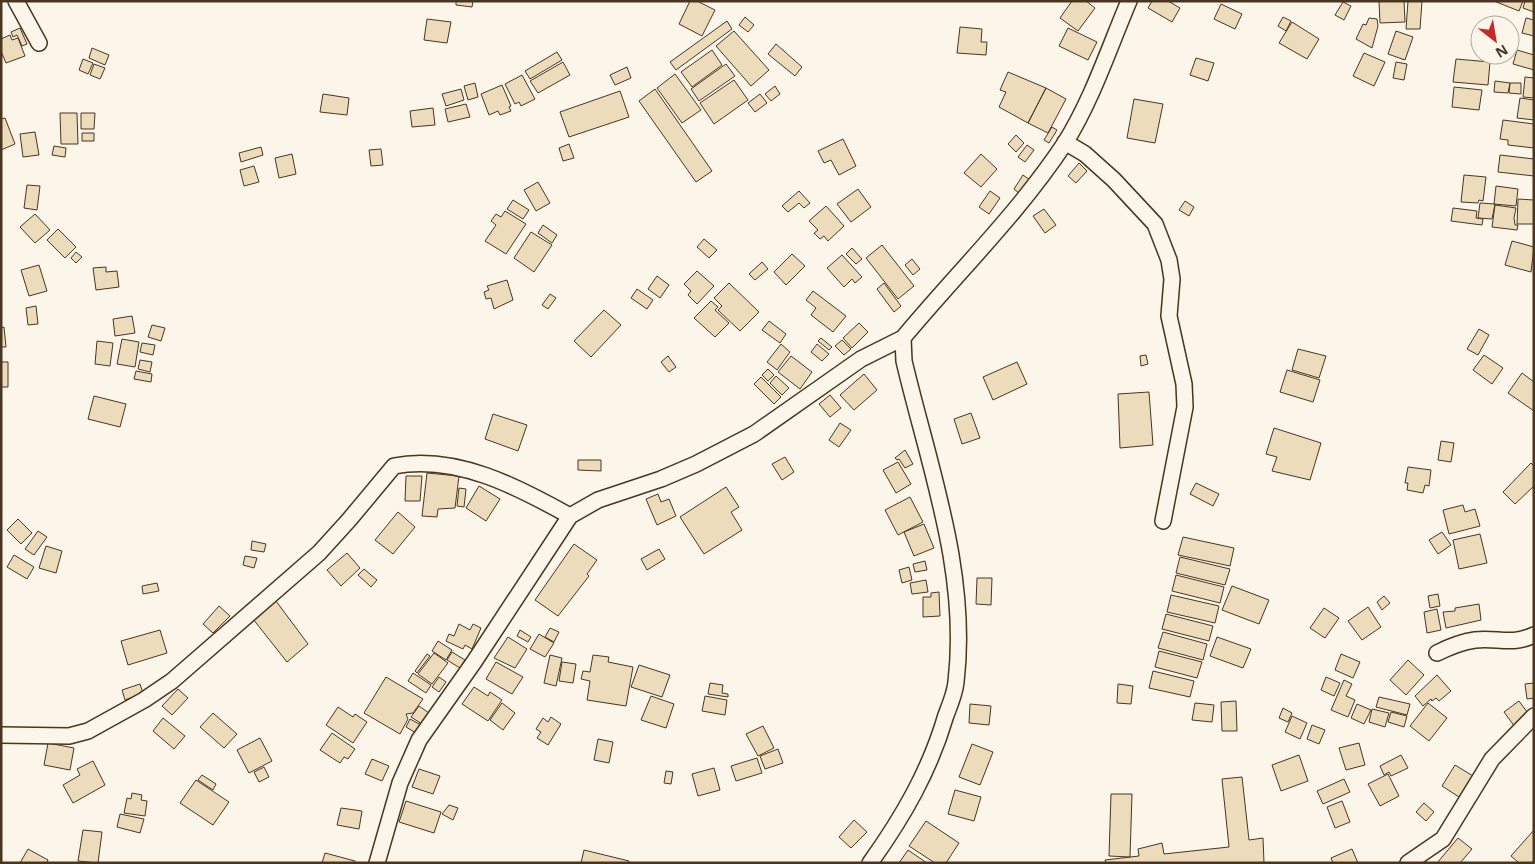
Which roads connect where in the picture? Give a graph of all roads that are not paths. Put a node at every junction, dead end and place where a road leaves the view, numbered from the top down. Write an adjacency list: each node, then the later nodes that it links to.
1 (16, 1): 3 (street)
2 (1129, 1): 4 (street)
3 (39, 43)
4 (1065, 142): 5 (street); 7 (street)
5 (903, 338): 6 (street); 13 (street)
6 (570, 516): 11 (street); 12 (street)
7 (1163, 521)
8 (1534, 635): 9 (street)
9 (1437, 653)
10 (1534, 716): 14 (street)
11 (1, 735)
12 (377, 863)
13 (870, 863)
14 (1408, 863)

